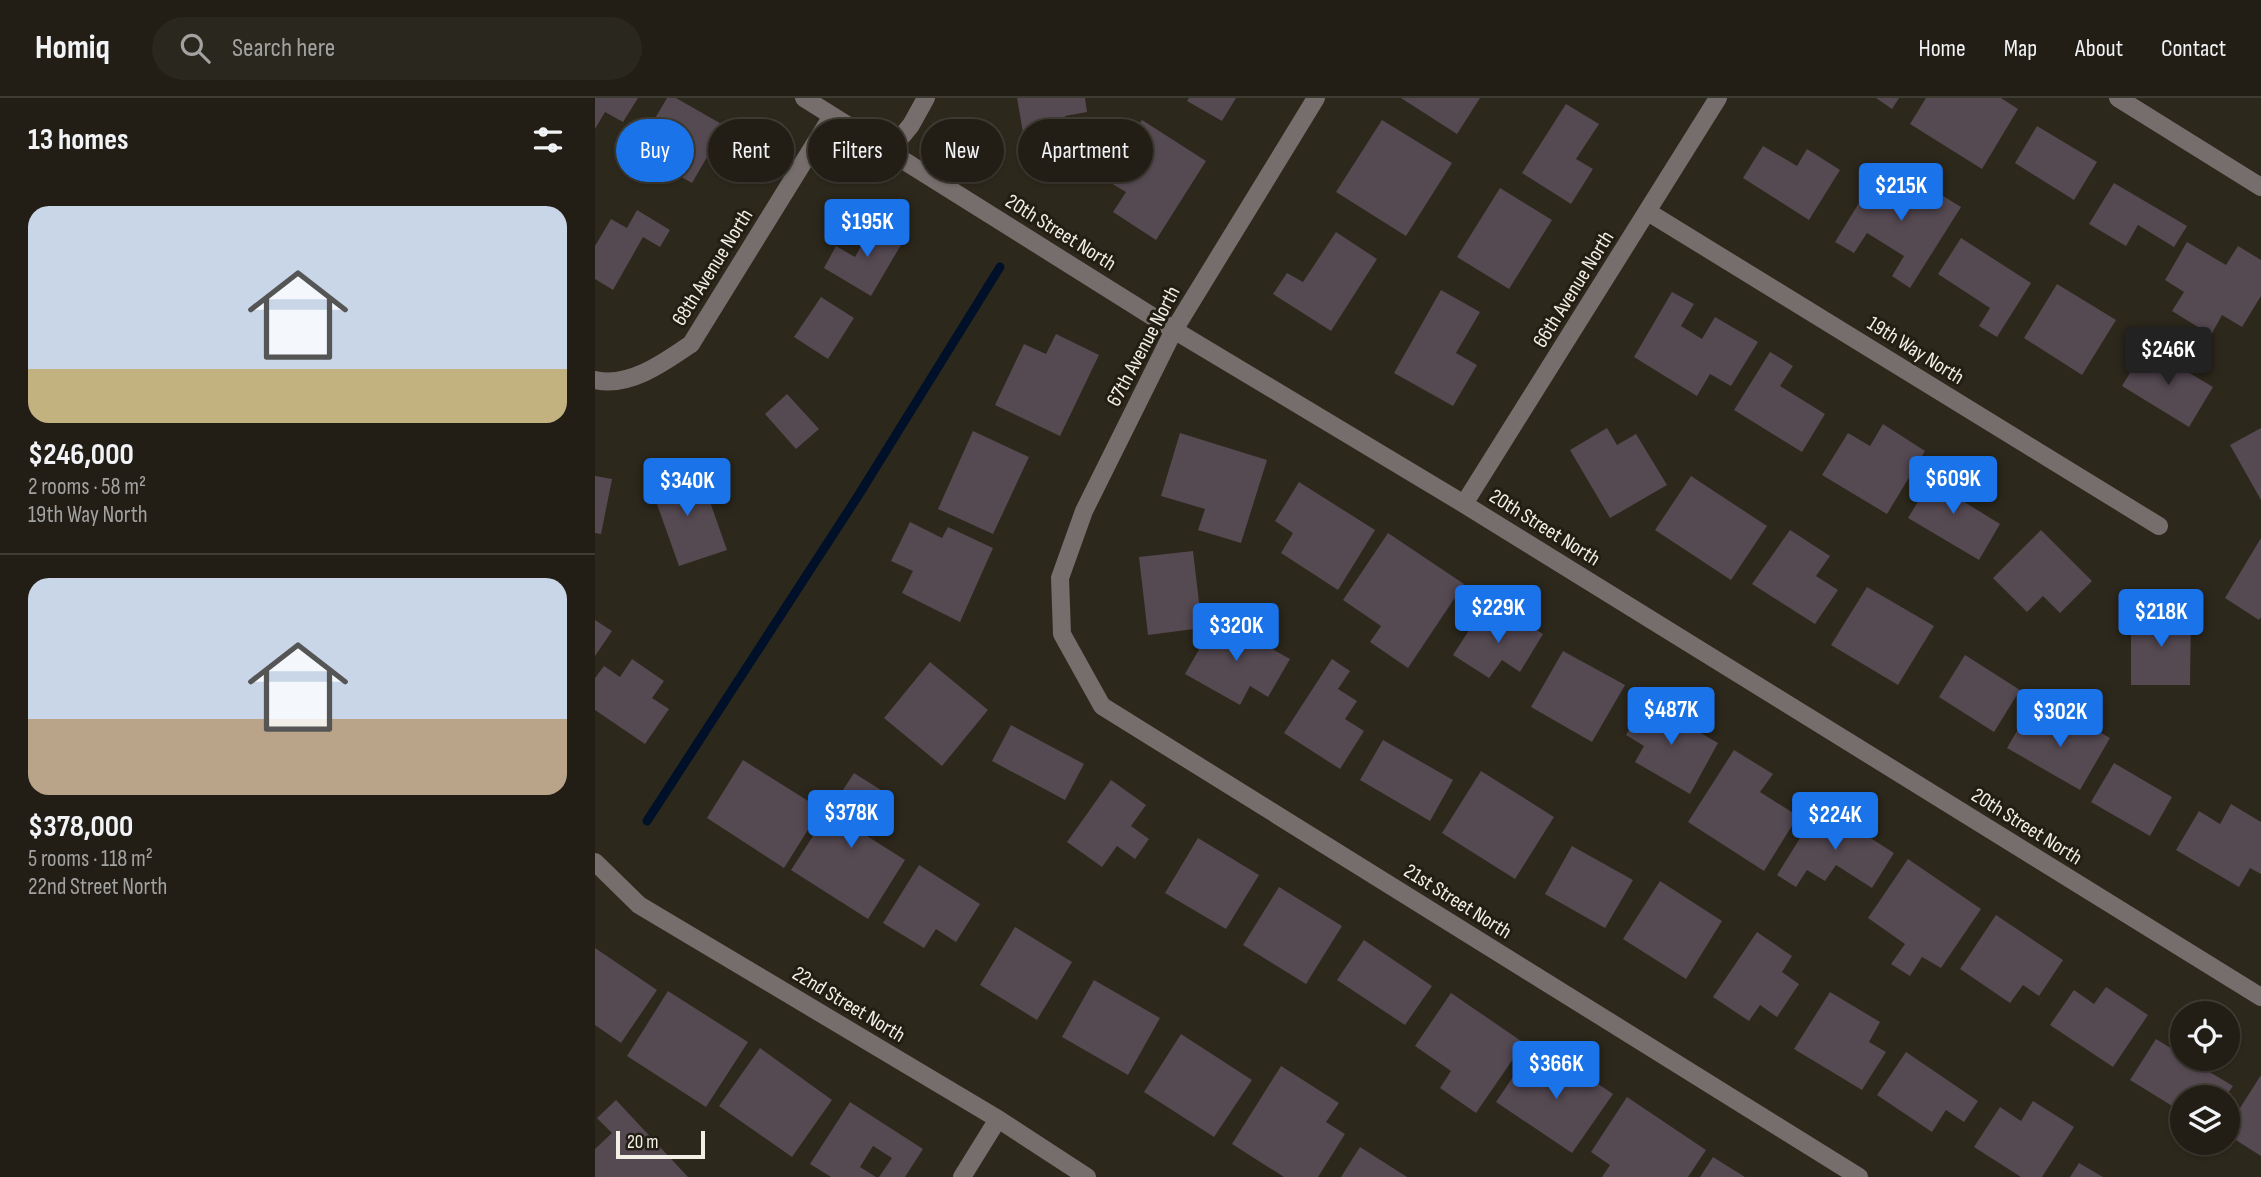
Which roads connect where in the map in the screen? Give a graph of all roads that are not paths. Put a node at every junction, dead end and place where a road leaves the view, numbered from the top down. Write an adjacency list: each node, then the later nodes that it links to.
1 (804, 98): 6 (street, 20th Street North)
2 (926, 98): 8 (street)
3 (1316, 98): 12 (street, 67th Avenue North)
4 (1718, 98): 11 (street, 66th Avenue North)
5 (2118, 98): 10 (street)
6 (832, 116): 7 (street, 20th Street North); 13 (street, 68th Avenue North)
7 (837, 119)
8 (907, 130)
9 (907, 163): 12 (street, 20th Street North)
10 (2261, 187)
11 (1648, 212): 14 (street, 66th Avenue North); 15 (street, 19th Way North)
12 (1174, 330): 14 (street, 20th Street North); 16 (street, 67th Avenue North)
13 (595, 380)
14 (1464, 504): 18 (street, 20th Street North)
15 (2159, 526)
16 (1062, 634): 22 (street, 21st Street North)
17 (595, 862): 19 (street, 22nd Street North)
18 (2261, 997)
19 (998, 1119): 20 (street); 21 (street, 22nd Street North)
20 (962, 1177)
21 (1087, 1177)
22 (1859, 1177)

